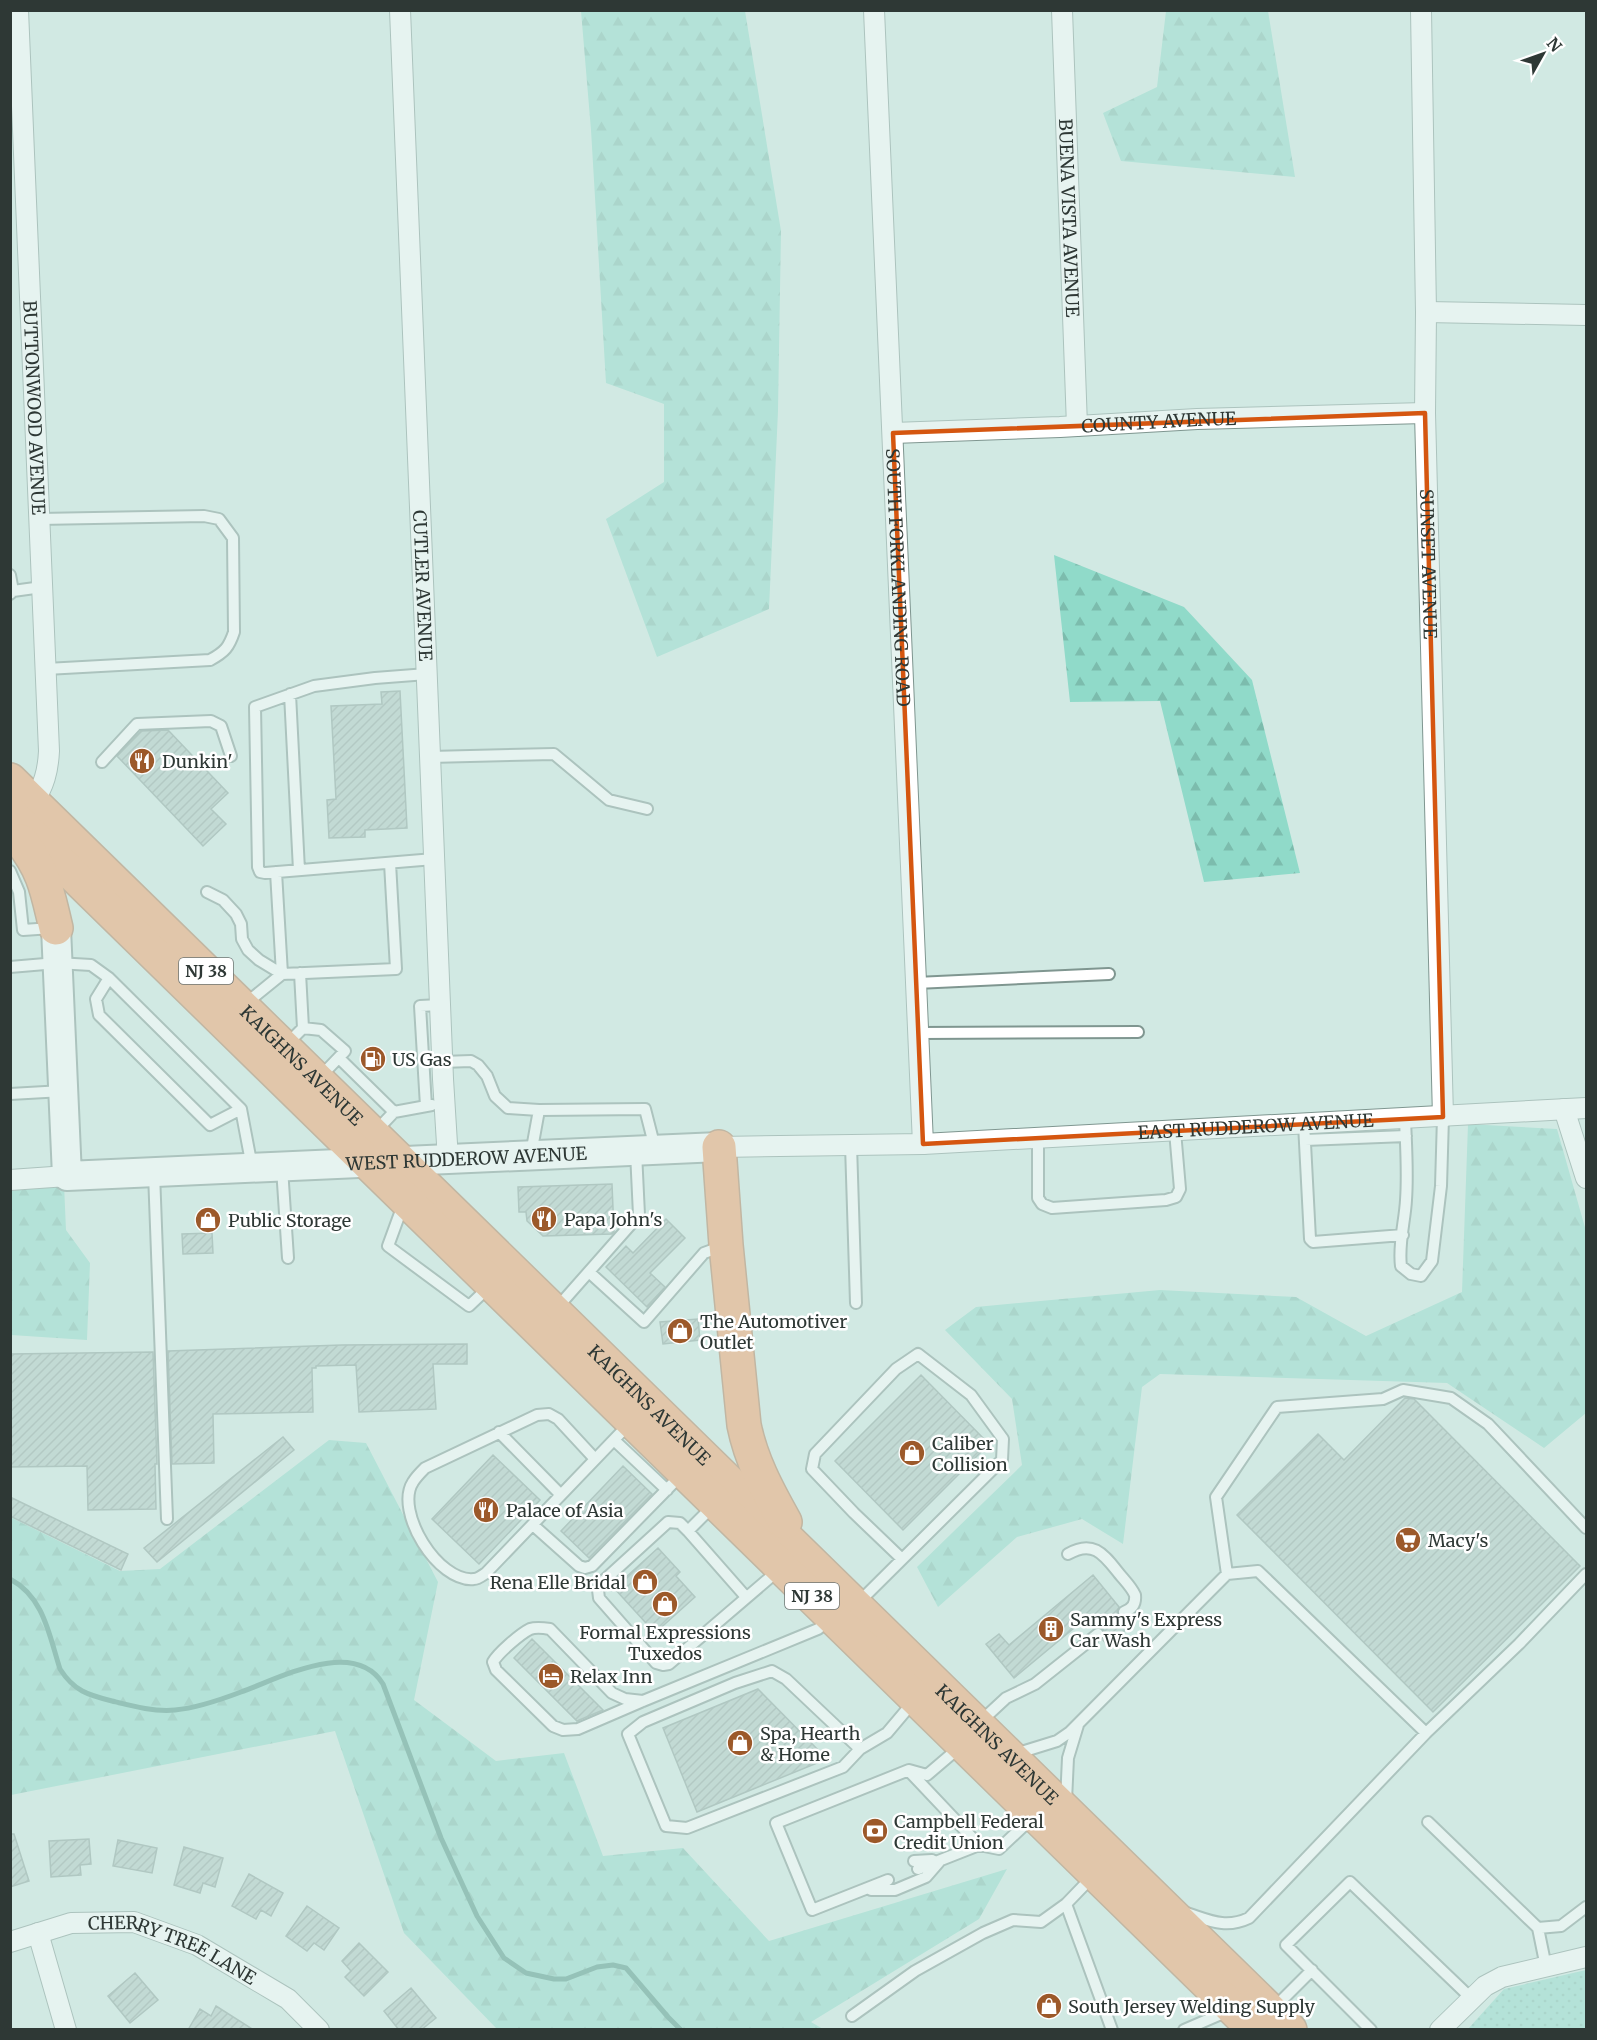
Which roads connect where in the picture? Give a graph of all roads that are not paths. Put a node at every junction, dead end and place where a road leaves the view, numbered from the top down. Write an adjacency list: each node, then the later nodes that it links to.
1 (18, 10): 11 (street, BUTTONWOOD AVENUE)
2 (400, 10): 16 (street, CUTLER AVENUE)
3 (874, 10): 10 (street, SOUTH FORKLANDING ROAD)
4 (1062, 10): 9 (street, BUENA VISTA AVENUE)
5 (1421, 10): 6 (street, SUNSET AVENUE)
6 (1426, 312): 7 (street); 8 (street, SUNSET AVENUE)
7 (1587, 315)
8 (1425, 413): 9 (street, COUNTY AVENUE); 51 (street, SUNSET AVENUE)
9 (1077, 426): 10 (street, COUNTY AVENUE)
10 (892, 433): 37 (street, SOUTH FORKLANDING ROAD)
11 (39, 519): 13 (street, BUTTONWOOD AVENUE); 15 (lane)
12 (10, 575): 14 (lane)
13 (42, 587): 14 (lane); 15 (street, BUTTONWOOD AVENUE)
14 (12, 592)
15 (46, 669): 21 (street, BUTTONWOOD AVENUE)
16 (427, 674): 17 (lane); 19 (street, CUTLER AVENUE)
17 (290, 694): 26 (lane); 28 (lane)
18 (231, 756): 20 (lane)
19 (430, 757): 22 (lane); 24 (street, CUTLER AVENUE)
20 (102, 762)
21 (18, 798): 39 (highway, KAIGHNS AVENUE / NJ 38); 55 (highway, KAIGHNS AVENUE / NJ 38)
22 (647, 809)
23 (10, 827): 30 (highway)
24 (434, 859): 25 (lane); 38 (street, CUTLER AVENUE)
25 (390, 863): 26 (lane); 33 (lane)
26 (299, 870): 28 (lane)
27 (10, 872): 30 (lane)
28 (276, 872): 34 (lane)
29 (207, 892): 34 (lane)
30 (56, 928): 31 (street)
31 (57, 963): 32 (lane); 36 (lane); 44 (street)
32 (10, 967)
33 (300, 973): 34 (lane); 42 (lane)
34 (282, 974): 39 (lane)
35 (1109, 974): 37 (lane)
36 (109, 978): 48 (lane); 48 (lane)
37 (916, 983): 41 (street, SOUTH FORKLANDING ROAD)
38 (440, 1005): 43 (street, CUTLER AVENUE); 46 (lane)
39 (242, 1006): 42 (highway, KAIGHNS AVENUE / NJ 38)
40 (1138, 1032): 41 (lane)
41 (919, 1033): 57 (street, SOUTH FORKLANDING ROAD)
42 (293, 1037): 55 (highway, KAIGHNS AVENUE / NJ 38)
43 (442, 1062): 46 (street, CUTLER AVENUE); 49 (lane)
44 (63, 1091): 45 (lane); 67 (street)
45 (10, 1095)
46 (435, 1105): 55 (lane); 62 (street, CUTLER AVENUE)
47 (1587, 1108): 50 (street, EAST RUDDEROW AVENUE)
48 (241, 1109): 64 (lane)
49 (538, 1110): 60 (lane); 61 (lane)
50 (1564, 1110): 51 (street, EAST RUDDEROW AVENUE); 68 (street)
51 (1443, 1117): 52 (street, EAST RUDDEROW AVENUE); 71 (lane)
52 (1406, 1127): 54 (street, EAST RUDDEROW AVENUE); 71 (lane)
53 (1175, 1131): 54 (street, EAST RUDDEROW AVENUE); 56 (street, EAST RUDDEROW AVENUE); 56 (lane)
54 (1304, 1132): 71 (lane)
55 (378, 1137): 63 (highway, KAIGHNS AVENUE / NJ 38); 65 (street, WEST RUDDEROW AVENUE); 70 (highway, KAIGHNS AVENUE / NJ 38)
56 (1038, 1138): 57 (street, EAST RUDDEROW AVENUE)
57 (924, 1144): 58 (street, WEST RUDDEROW AVENUE)
58 (851, 1145): 59 (street, WEST RUDDEROW AVENUE); 76 (lane)
59 (719, 1148): 60 (street, WEST RUDDEROW AVENUE); 72 (highway)
60 (646, 1151): 61 (street, WEST RUDDEROW AVENUE); 74 (lane)
61 (530, 1157): 62 (street, WEST RUDDEROW AVENUE)
62 (448, 1160): 63 (street, WEST RUDDEROW AVENUE)
63 (402, 1163): 77 (highway, KAIGHNS AVENUE / NJ 38)
64 (253, 1168): 65 (street, WEST RUDDEROW AVENUE); 66 (street, WEST RUDDEROW AVENUE)
65 (282, 1168): 73 (lane)
66 (154, 1173): 67 (street, WEST RUDDEROW AVENUE); 84 (lane)
67 (67, 1176): 69 (street, WEST RUDDEROW AVENUE)
68 (1587, 1178)
69 (10, 1180)
70 (405, 1199): 75 (highway, KAIGHNS AVENUE / NJ 38); 75 (lane)
71 (1403, 1235)
72 (726, 1245): 74 (lane); 90 (highway)
73 (288, 1258)
74 (589, 1272): 77 (lane)
75 (492, 1284): 78 (highway, KAIGHNS AVENUE / NJ 38)
76 (856, 1303)
77 (554, 1311): 90 (highway, KAIGHNS AVENUE / NJ 38)
78 (623, 1430): 80 (lane); 81 (highway, KAIGHNS AVENUE / NJ 38)
79 (499, 1432): 80 (lane); 82 (lane); 85 (lane)
80 (596, 1459): 82 (lane)
81 (676, 1481): 83 (highway, KAIGHNS AVENUE / NJ 38); 85 (lane)
82 (561, 1496): 85 (lane)
83 (716, 1503): 87 (lane); 90 (highway, KAIGHNS AVENUE / NJ 38)
84 (167, 1519)
85 (532, 1525)
86 (1587, 1528): 91 (lane)
87 (688, 1531): 93 (lane); 93 (lane)
88 (1068, 1554): 95 (lane)
89 (902, 1558): 89 (lane); 94 (lane)
90 (792, 1560): 93 (lane); 94 (highway, KAIGHNS AVENUE / NJ 38)
91 (1227, 1574): 99 (lane); 100 (lane)
92 (1587, 1574): 100 (lane)
93 (746, 1597)
94 (844, 1611): 97 (highway, KAIGHNS AVENUE / NJ 38); 98 (lane); 101 (highway, KAIGHNS AVENUE / NJ 38)
95 (1124, 1612)
96 (1098, 1634): 101 (lane)
97 (916, 1699): 101 (highway, KAIGHNS AVENUE / NJ 38); 102 (lane)
98 (643, 1701): 98 (lane)
99 (1078, 1725): 103 (lane); 105 (lane)
100 (1426, 1733): 114 (lane)
101 (970, 1734): 103 (highway, KAIGHNS AVENUE / NJ 38); 104 (lane); 105 (highway, KAIGHNS AVENUE / NJ 38)
102 (860, 1749): 102 (lane)
103 (1009, 1755): 105 (highway, KAIGHNS AVENUE / NJ 38)
104 (909, 1770): 107 (lane); 112 (lane)
105 (1051, 1812): 107 (lane); 110 (highway, KAIGHNS AVENUE / NJ 38); 114 (highway, KAIGHNS AVENUE / NJ 38)
106 (1428, 1822): 116 (lane)
107 (979, 1845): 108 (lane)
108 (941, 1859): 109 (lane); 112 (lane)
109 (916, 1865)
110 (1095, 1873): 113 (lane); 124 (highway, KAIGHNS AVENUE / NJ 38)
111 (887, 1876): 112 (lane)
112 (865, 1889)
113 (1066, 1904): 123 (lane); 127 (lane)
114 (1164, 1907): 124 (highway, KAIGHNS AVENUE / NJ 38)
115 (1587, 1907): 116 (lane)
116 (1538, 1928): 120 (lane)
117 (38, 1934): 118 (street, CHERRY TREE LANE); 125 (street); 126 (street, CHERRY TREE LANE)
118 (10, 1942)
119 (1587, 1957): 120 (street)
120 (1546, 1967): 122 (street)
121 (1312, 1970): 122 (lane); 124 (lane); 129 (lane)
122 (1472, 1999): 130 (street)
123 (852, 2016)
124 (1263, 2020): 128 (lane)
125 (66, 2030)
126 (319, 2030)
127 (1112, 2030)
128 (1184, 2030)
129 (1371, 2030)
130 (1440, 2030)

